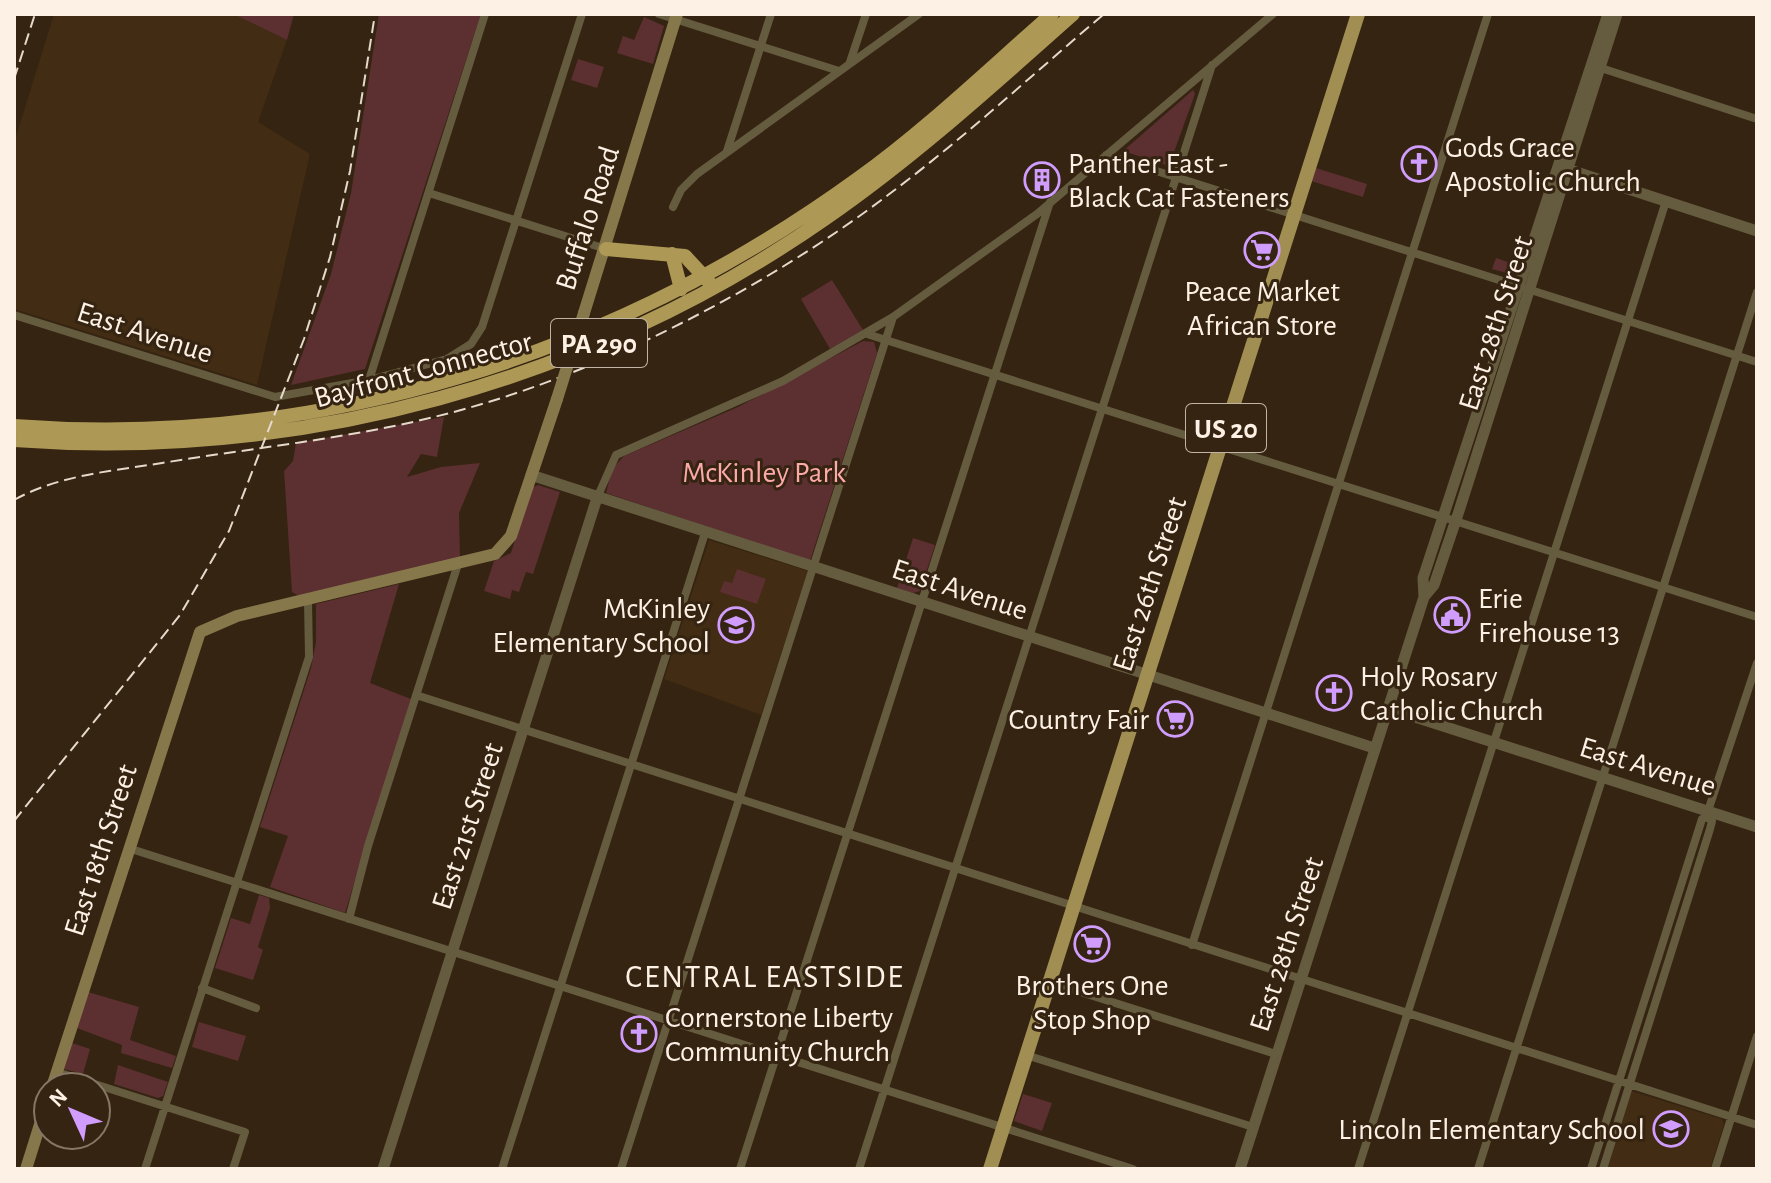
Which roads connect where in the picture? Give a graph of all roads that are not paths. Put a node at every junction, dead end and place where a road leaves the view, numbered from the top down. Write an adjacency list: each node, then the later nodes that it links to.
1 (485, 14): 26 (street)
2 (582, 14): 31 (street)
3 (659, 14): 14 (street)
4 (771, 14): 15 (street)
5 (866, 14): 16 (street)
6 (919, 14): 16 (street)
7 (1052, 14): 36 (highway, Bayfront Connector / PA 290)
8 (1073, 14): 36 (highway, Bayfront Connector / PA 290)
9 (1273, 14): 17 (street)
10 (1358, 14): 30 (main road, East 26th Street / US 20)
11 (1488, 14): 35 (street)
12 (1608, 14): 23 (street, East 28th Street)
13 (1617, 14): 18 (street, East 28th Street)
14 (677, 17): 15 (street); 33 (main road, Buffalo Road)
15 (761, 46): 19 (street); 21 (street)
16 (850, 63): 19 (street)
17 (1212, 65): 22 (street); 25 (street)
18 (1601, 68): 20 (street); 24 (street, East 28th Street)
19 (839, 71): 21 (street)
20 (1757, 119)
21 (727, 151): 29 (street)
22 (1106, 155): 25 (street); 28 (street)
23 (1556, 166): 24 (street); 38 (street, East 28th Street)
24 (1569, 170): 27 (street); 38 (street, East 28th Street)
25 (1175, 178): 30 (street); 49 (street)
26 (429, 193): 31 (street); 48 (street)
27 (1666, 201): 32 (street); 42 (street)
28 (1050, 202): 41 (street); 47 (street)
29 (673, 207)
30 (1294, 216): 35 (street); 53 (main road, East 26th Street / US 20)
31 (516, 221): 33 (street); 48 (street, East Avenue)
32 (1757, 231)
33 (606, 249): 34 (highway); 54 (main road, Buffalo Road, bridge)
34 (672, 254): 36 (highway); 37 (highway)
35 (1413, 254): 38 (street); 55 (street)
36 (709, 282): 37 (highway, Bayfront Connector / PA 290); 51 (highway, Bayfront Connector / PA 290)
37 (681, 289): 51 (highway, Bayfront Connector / PA 290)
38 (1524, 290): 42 (street); 57 (street, East 28th Street)
39 (1757, 292): 45 (street)
40 (14, 315): 48 (street, East Avenue)
41 (893, 317): 43 (street); 44 (street)
42 (1628, 322): 45 (street); 59 (street)
43 (867, 334): 44 (street); 56 (street)
44 (886, 339): 47 (street); 61 (street)
45 (1737, 356): 46 (street); 62 (street)
46 (1757, 362)
47 (994, 373): 49 (street); 64 (street)
48 (369, 380)
49 (1102, 408): 53 (street); 67 (street)
50 (14, 426): 51 (highway, Bayfront Connector / PA 290)
51 (34, 434): 52 (highway, Bayfront Connector / PA 290)
52 (14, 440)
53 (1221, 445): 55 (street); 69 (main road, East 26th Street / US 20)
54 (531, 475): 56 (street, East Avenue); 60 (main road, Buffalo Road)
55 (1340, 483): 57 (street); 72 (street)
56 (597, 498): 58 (street, East Avenue); 73 (street, East 21st Street)
57 (1450, 518): 59 (street); 71 (street, East 28th Street)
58 (705, 533): 61 (street, East Avenue); 76 (street)
59 (1555, 551): 62 (street); 74 (street)
60 (458, 564): 63 (main road, Buffalo Road); 70 (street)
61 (815, 568): 64 (street, East Avenue); 78 (street)
62 (1664, 586): 65 (street); 77 (street)
63 (308, 600): 66 (main road, Buffalo Road); 84 (street)
64 (921, 602): 67 (street, East Avenue); 81 (street)
65 (1757, 617)
66 (202, 630): 82 (main road, East 18th Street)
67 (1029, 637): 69 (street, East Avenue); 83 (street)
68 (1757, 663): 79 (street)
69 (1147, 675): 72 (street, East Avenue); 85 (main road, East 26th Street / US 20)
70 (416, 695): 73 (street); 86 (street)
71 (1387, 708): 74 (street, East Avenue); 75 (street, East 28th Street)
72 (1266, 713): 75 (street, East Avenue); 87 (street)
73 (523, 730): 76 (street); 88 (street, East 21st Street)
74 (1494, 743): 77 (street, East Avenue); 94 (street)
75 (1374, 748): 89 (street, East 28th Street)
76 (632, 765): 78 (street); 91 (street)
77 (1602, 778): 79 (street, East Avenue); 97 (street)
78 (740, 800): 81 (street); 95 (street)
79 (1708, 813): 80 (street, East Avenue); 102 (street); 103 (street)
80 (1757, 827)
81 (847, 834): 83 (street); 99 (street)
82 (128, 848): 84 (street); 101 (main road, East 18th Street)
83 (955, 869): 85 (street); 105 (street)
84 (237, 882): 86 (street); 92 (street)
85 (1073, 907): 87 (street); 90 (main road, East 26th Street / US 20)
86 (349, 919): 88 (street)
87 (1192, 945): 89 (street)
88 (452, 952): 91 (street); 115 (street, East 21st Street)
89 (1300, 979): 94 (street); 98 (street, East 28th Street)
90 (1049, 982): 98 (street); 100 (main road, East 26th Street / US 20)
91 (561, 986): 95 (street); 116 (street)
92 (202, 988): 93 (street); 106 (street)
93 (256, 1008)
94 (1408, 1013): 97 (street); 123 (street)
95 (668, 1021): 99 (street); 117 (street)
96 (1757, 1036): 107 (street)
97 (1516, 1048): 102 (street); 124 (street)
98 (1276, 1054): 110 (street, East 28th Street)
99 (777, 1055): 105 (street); 118 (street)
100 (1026, 1055): 109 (main road, East 26th Street / US 20); 110 (street)
101 (57, 1071)
102 (1619, 1081): 103 (street); 125 (street)
103 (1629, 1084): 107 (street); 126 (street)
104 (112, 1089): 106 (street)
105 (885, 1090): 109 (street); 119 (street)
106 (165, 1106): 113 (street); 114 (street)
107 (1731, 1117): 108 (street); 127 (street)
108 (1757, 1125)
109 (1003, 1127): 120 (main road, East 26th Street / US 20); 121 (street)
110 (1253, 1127): 122 (street, East 28th Street)
111 (32, 1150): 112 (main road)
112 (26, 1169)
113 (145, 1169)
114 (233, 1169)
115 (383, 1169)
116 (502, 1169)
117 (621, 1169)
118 (740, 1169)
119 (859, 1169)
120 (990, 1169)
121 (1133, 1169)
122 (1240, 1169)
123 (1358, 1169)
124 (1478, 1169)
125 (1591, 1169)
126 (1603, 1169)
127 (1715, 1169)

